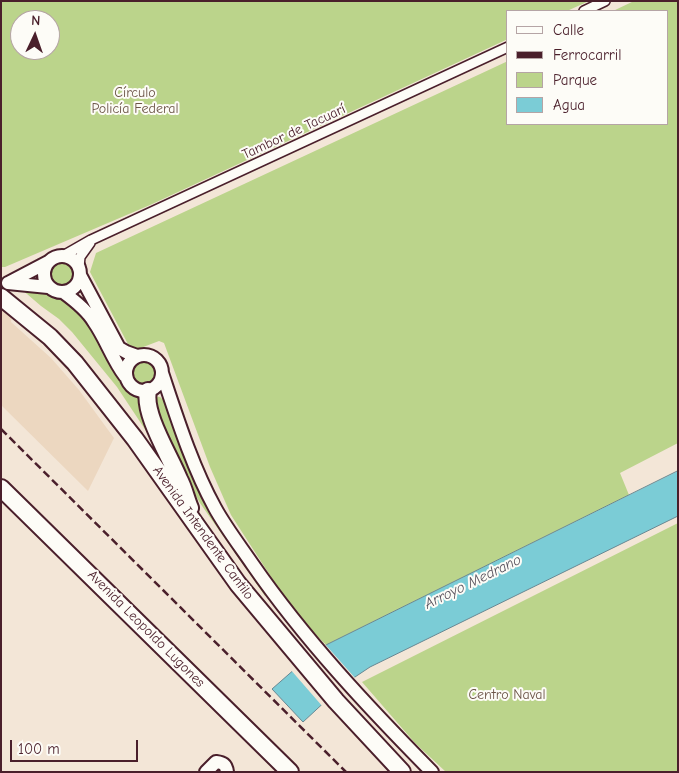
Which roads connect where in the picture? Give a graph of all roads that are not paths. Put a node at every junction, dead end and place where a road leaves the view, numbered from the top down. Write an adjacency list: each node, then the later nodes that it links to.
1 (606, 1): 2 (street)
2 (586, 10)
3 (507, 47): 4 (street, Tambor de Tacuarí)
4 (91, 240): 5 (street, Tambor de Tacuarí); 7 (street)
5 (63, 256): 6 (street); 7 (street)
6 (48, 262): 8 (street); 8 (street)
7 (79, 271): 9 (street); 11 (street)
8 (48, 287): 9 (street)
9 (63, 292): 13 (street)
10 (1, 297): 17 (highway, Avenida Intendente Cantilo)
11 (137, 356): 12 (street); 13 (street)
12 (162, 373): 14 (street); 15 (street, Avenida Intendente Cantilo)
13 (125, 376): 14 (street)
14 (150, 390): 15 (street); 17 (highway)
15 (173, 404): 22 (street, Avenida Intendente Cantilo)
16 (1, 488): 20 (highway, Avenida Leopoldo Lugones)
17 (195, 525): 21 (highway, Avenida Intendente Cantilo)
18 (206, 772): 19 (street)
19 (227, 772)
20 (290, 772)
21 (402, 772)
22 (432, 772)

